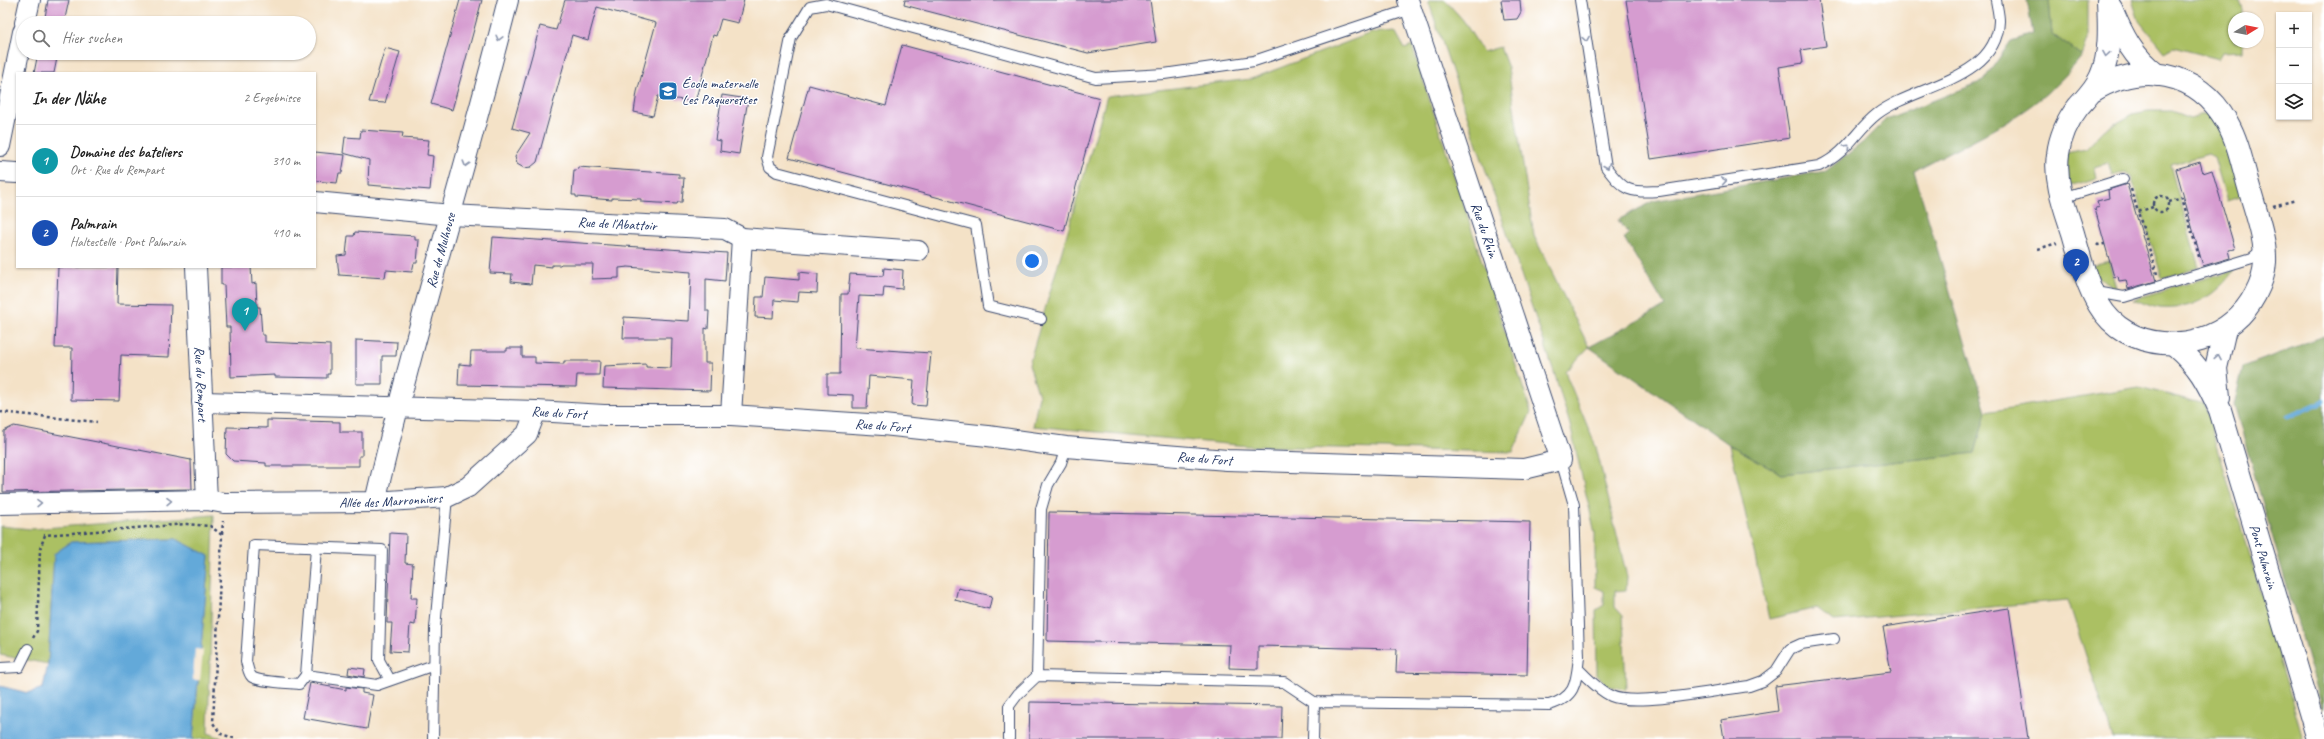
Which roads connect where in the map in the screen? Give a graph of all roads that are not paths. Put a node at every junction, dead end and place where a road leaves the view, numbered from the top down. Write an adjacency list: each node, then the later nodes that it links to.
1 (30, 0): 7 (street)
2 (508, 0): 17 (street, Rue de Mulhouse, one-way to 17)
3 (1580, 0): 4 (lane, one-way to 4)
4 (1996, 0)
5 (2108, 1): 9 (main road); 10 (main road, one-way to 10)
6 (1409, 5): 23 (lane); 32 (street, Rue du Rhin)
7 (27, 16)
8 (17, 60): 11 (street)
9 (2157, 75): 10 (main road); 19 (main road)
10 (2091, 92): 15 (main road)
11 (0, 146)
12 (0, 172): 13 (street)
13 (16, 173)
14 (2123, 179): 15 (lane)
15 (2062, 198): 22 (main road)
16 (316, 202): 17 (street, Rue de l'Abattoir)
17 (451, 215): 18 (street, Rue de l'Abattoir); 27 (street, Rue de Mulhouse)
18 (742, 238): 20 (street, Rue de l'Abattoir); 30 (street)
19 (2264, 248): 22 (lane); 24 (main road)
20 (918, 251)
21 (196, 268): 26 (street, Rue du Rempart)
22 (2091, 291): 25 (main road)
23 (1041, 319)
24 (2225, 329): 25 (main road); 28 (main road, Pont Palmrain, one-way to 24)
25 (2175, 345): 28 (main road, Pont Palmrain)
26 (202, 402): 27 (street, Rue du Fort); 34 (street, Rue du Rempart)
27 (397, 408): 29 (street, Rue du Fort); 35 (street, Rue de Mulhouse)
28 (2220, 410): 50 (main road, Pont Palmrain)
29 (536, 411): 30 (street, Rue du Fort); 33 (street, Allée des Marronniers)
30 (731, 415): 31 (street, Rue du Fort)
31 (1066, 447): 32 (street, Rue du Fort); 44 (lane)
32 (1561, 460): 42 (lane)
33 (447, 498): 35 (street, Allée des Marronniers); 40 (lane)
34 (207, 500): 35 (street, Allée des Marronniers); 36 (street, Allée des Marronniers, one-way to 34)
35 (375, 502)
36 (0, 504)
37 (316, 548): 43 (lane); 43 (lane); 45 (lane)
38 (1834, 639): 42 (lane)
39 (28, 649): 41 (lane)
40 (434, 665): 45 (lane); 47 (lane)
41 (0, 668)
42 (1578, 669): 46 (lane)
43 (306, 675): 45 (lane)
44 (1037, 676): 46 (lane); 48 (lane)
45 (390, 680)
46 (1314, 702): 49 (lane)
47 (433, 739)
48 (1009, 739)
49 (1313, 739)
50 (2318, 739)

